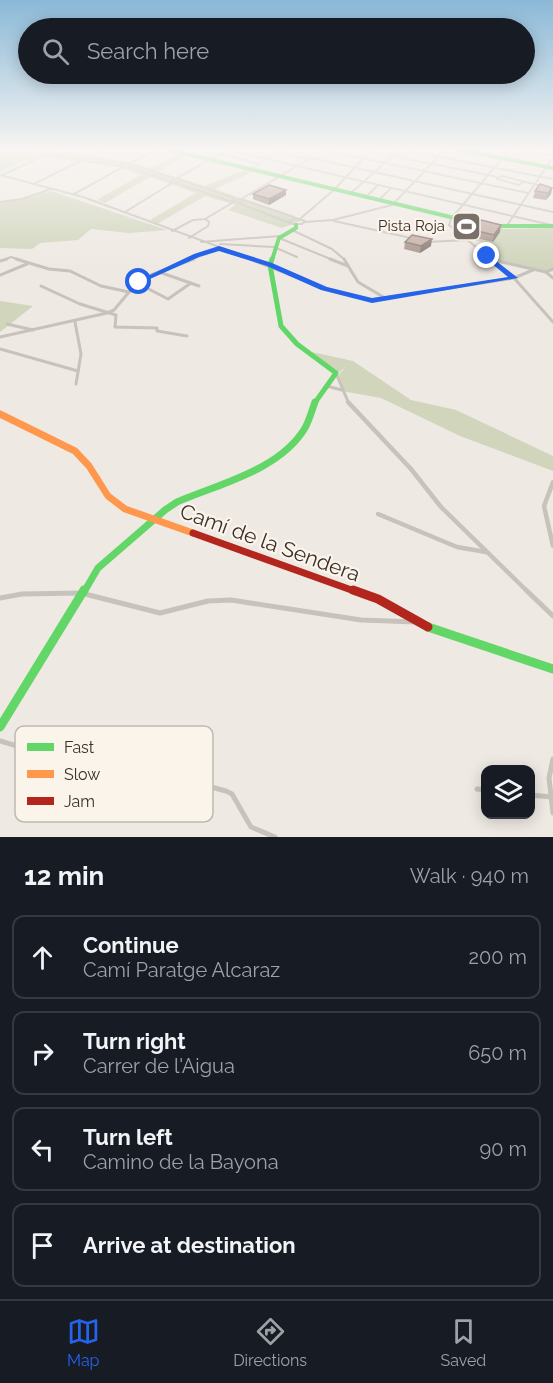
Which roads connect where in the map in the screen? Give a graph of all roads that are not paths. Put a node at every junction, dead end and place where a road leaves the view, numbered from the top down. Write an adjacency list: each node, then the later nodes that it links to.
1 (47, 189): 17 (street)
2 (55, 189): 21 (street)
3 (83, 189): 21 (street)
4 (163, 189): 33 (street)
5 (191, 189): 28 (street)
6 (209, 189): 24 (street)
7 (259, 189): 26 (street)
8 (335, 189): 19 (street); 37 (street)
9 (355, 189): 19 (street)
10 (375, 189): 23 (street)
11 (390, 189): 25 (street)
12 (396, 189): 18 (street)
13 (450, 189): 22 (street)
14 (476, 189): 22 (street)
15 (509, 189): 20 (street)
16 (531, 189): 20 (street)
17 (50, 190): 21 (street); 27 (street)
18 (406, 191): 29 (street); 31 (street)
19 (351, 193): 29 (street)
20 (528, 193): 32 (street)
21 (74, 194): 33 (street)
22 (472, 194): 31 (street); 32 (street)
23 (368, 195)
24 (234, 198): 26 (street); 28 (street)
25 (381, 198)
26 (242, 200): 30 (street); 41 (street)
27 (0, 202)
28 (231, 202): 30 (street); 38 (street)
29 (394, 203): 36 (street); 39 (street)
30 (237, 204): 41 (street)
31 (463, 204): 35 (street); 36 (street)
32 (520, 205): 34 (street); 35 (street)
33 (124, 212): 44 (street)
34 (553, 212)
35 (513, 216): 42 (street); 43 (street)
36 (452, 217): 43 (street); 48 (street)
37 (301, 218): 40 (street); 41 (street)
38 (205, 219): 44 (street); 46 (street)
39 (333, 220): 40 (street); 47 (street)
40 (305, 222): 41 (street)
41 (293, 224): 45 (street); 52 (street)
42 (553, 226): 43 (street)
43 (506, 227)
44 (172, 231): 46 (street)
45 (280, 237): 51 (street); 53 (street); 54 (street)
46 (189, 238): 49 (street)
47 (415, 239)
48 (467, 240): 50 (street); 56 (street)
49 (200, 242): 51 (street); 51 (street)
50 (425, 242)
51 (220, 244): 53 (street); 59 (street); 63 (street)
52 (324, 245): 54 (street); 60 (street)
53 (275, 248): 55 (street); 59 (street)
54 (313, 252): 60 (street)
55 (297, 257)
56 (493, 260): 62 (street); 66 (street)
57 (0, 261): 58 (street)
58 (27, 263): 65 (street); 72 (street)
59 (270, 265): 73 (street); 83 (street)
60 (351, 267): 73 (street)
61 (553, 269): 64 (street)
62 (533, 270): 64 (street); 66 (street)
63 (159, 271): 68 (street); 69 (street)
64 (546, 272): 67 (street)
65 (0, 275)
66 (514, 278): 73 (street); 76 (street)
67 (553, 278)
68 (137, 283): 69 (street); 72 (street)
69 (191, 283): 71 (street)
70 (41, 286): 74 (street)
71 (199, 286)
72 (129, 292): 74 (street)
73 (387, 298)
74 (107, 313): 75 (street); 79 (street)
75 (75, 322): 78 (street); 82 (street)
76 (553, 322)
77 (7, 324): 78 (street)
78 (36, 331): 80 (street)
79 (187, 336)
80 (0, 337)
81 (0, 349): 82 (street)
82 (78, 371): 84 (street)
83 (336, 373): 85 (street); 86 (street)
84 (76, 384)
85 (325, 386): 86 (street); 90 (street)
86 (342, 391): 94 (street)
87 (0, 414): 90 (street, Camí de la Sendera)
88 (553, 482): 91 (street)
89 (378, 514): 94 (street)
90 (153, 519): 95 (street); 98 (street, Camí de la Sendera)
91 (546, 525): 92 (street); 93 (street)
92 (553, 527)
93 (553, 546)
94 (486, 552): 97 (street)
95 (81, 593): 96 (street); 98 (street); 100 (street)
96 (0, 598)
97 (553, 615)
98 (420, 622): 99 (street, Camí de la Sendera)
99 (553, 669)
100 (0, 727)
101 (0, 741): 102 (street)
102 (15, 745)
103 (553, 759): 108 (street)
104 (213, 788): 110 (street)
105 (477, 789): 106 (street)
106 (481, 789)
107 (535, 795): 108 (street)
108 (552, 797): 109 (street)
109 (553, 813)
110 (275, 837)

